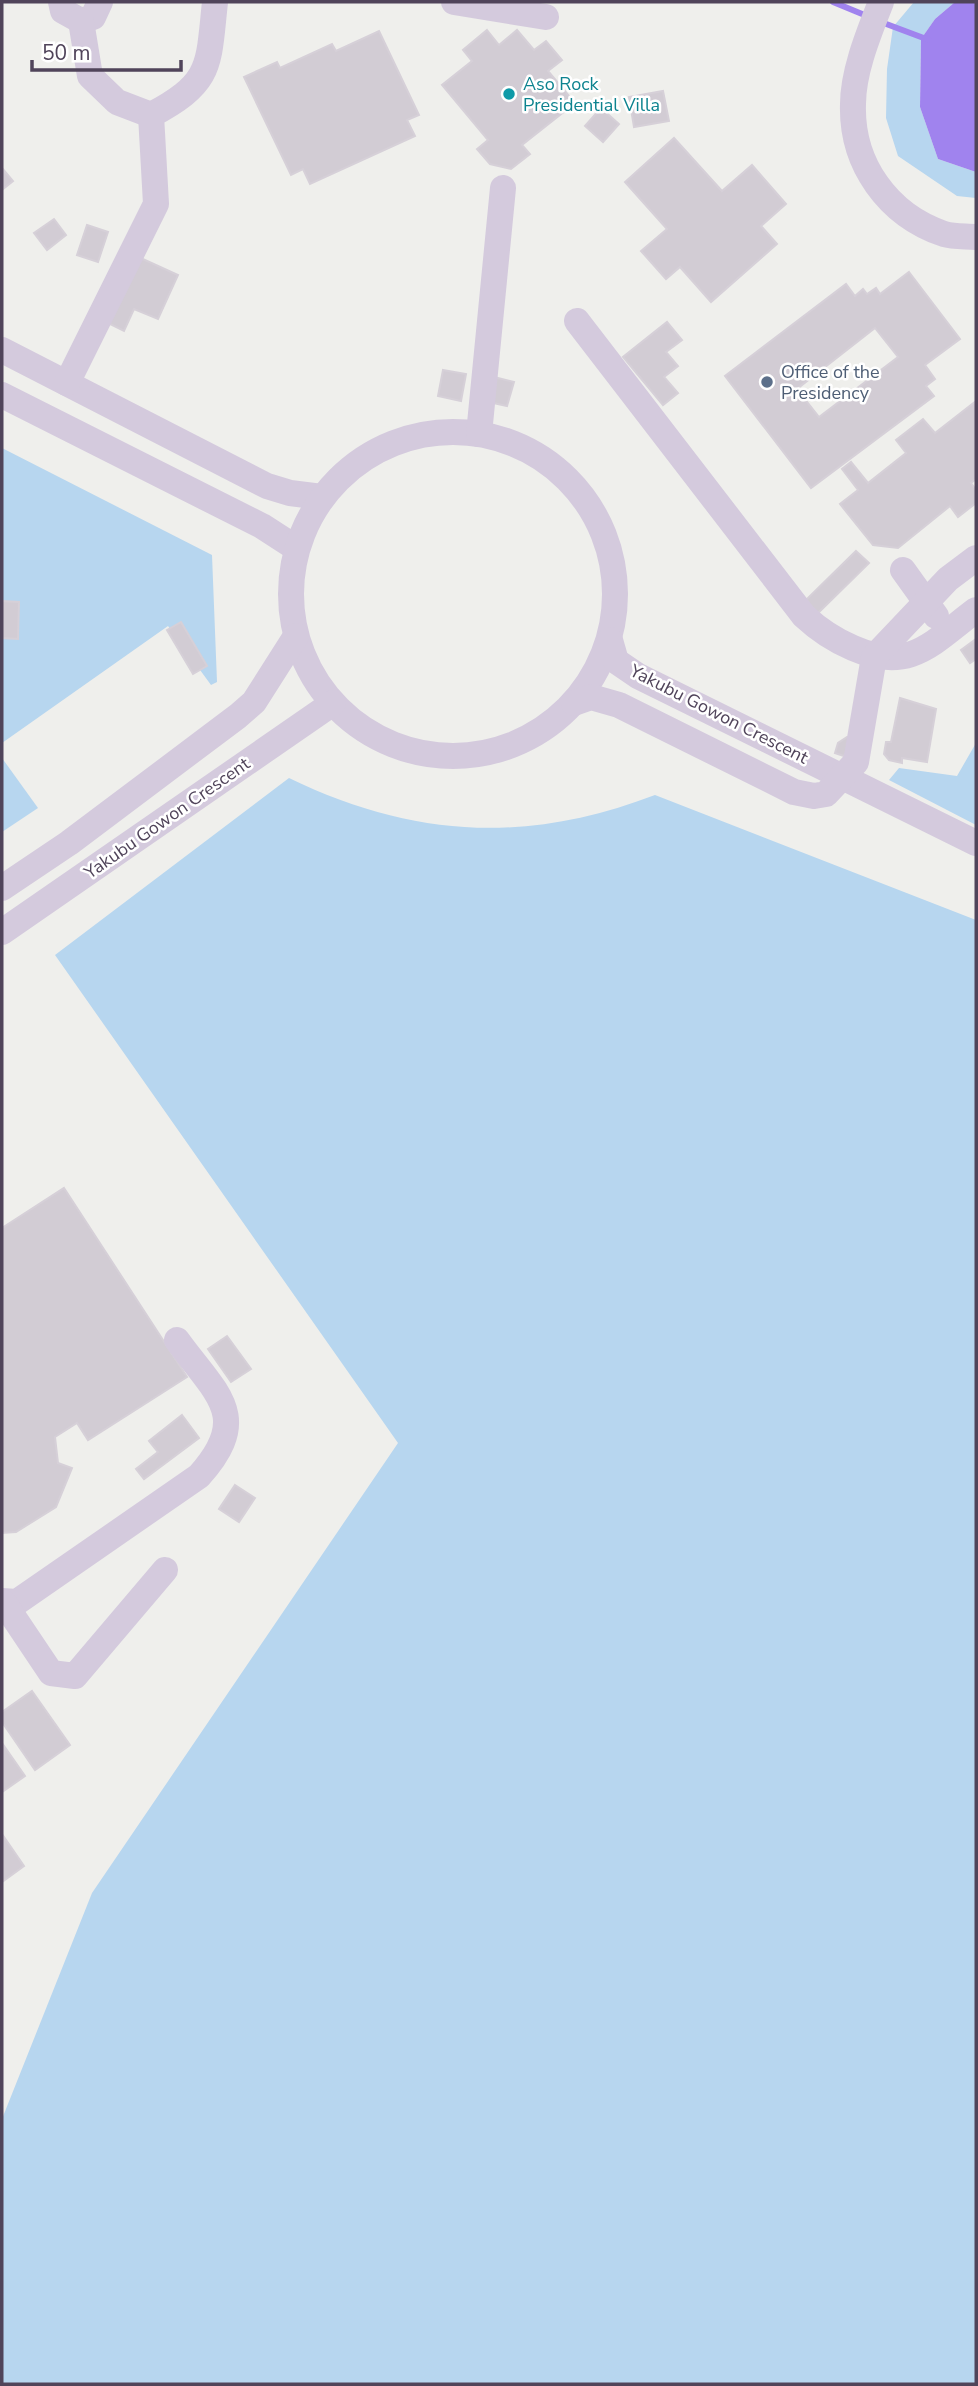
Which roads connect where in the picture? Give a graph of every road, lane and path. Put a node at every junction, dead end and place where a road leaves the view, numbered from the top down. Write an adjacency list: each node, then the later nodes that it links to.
1 (61, 2): 7 (street)
2 (100, 2): 7 (street)
3 (215, 2): 8 (street)
4 (454, 2): 6 (street)
5 (881, 2): 10 (street)
6 (546, 17)
7 (81, 21): 8 (street)
8 (151, 116): 13 (street)
9 (503, 188): 15 (street)
10 (976, 237)
11 (577, 321): 25 (street)
12 (2, 350): 13 (street)
13 (67, 383): 16 (street)
14 (2, 395): 17 (street)
15 (479, 433): 16 (street); 24 (street)
16 (322, 497): 17 (street)
17 (296, 548): 23 (street)
18 (976, 558): 20 (street)
19 (903, 570): 20 (street)
20 (926, 601): 22 (street); 25 (street)
21 (976, 610): 22 (street)
22 (948, 631): 25 (street)
23 (296, 636): 26 (street); 30 (street)
24 (610, 640): 27 (street); 28 (street, Yakubu Gowon Crescent)
25 (874, 657): 28 (street)
26 (333, 703): 27 (street); 31 (street, Yakubu Gowon Crescent)
27 (574, 703): 28 (street, Yakubu Gowon Crescent)
28 (842, 776): 29 (street, Yakubu Gowon Crescent)
29 (976, 843)
30 (2, 888)
31 (2, 932)
32 (177, 1340): 34 (street)
33 (165, 1570): 34 (street)
34 (3, 1602)

